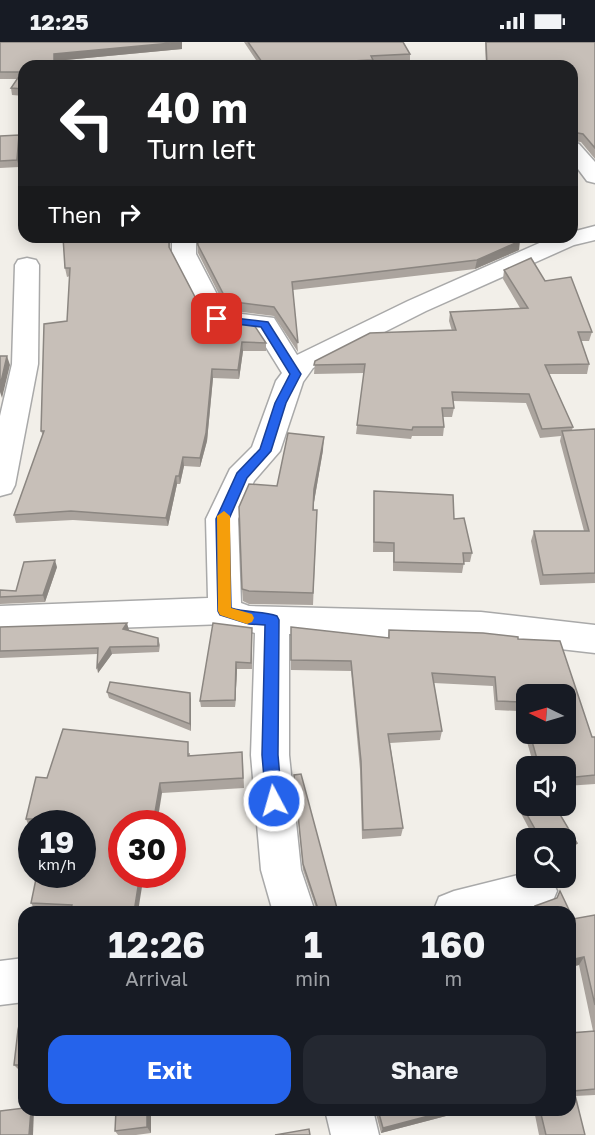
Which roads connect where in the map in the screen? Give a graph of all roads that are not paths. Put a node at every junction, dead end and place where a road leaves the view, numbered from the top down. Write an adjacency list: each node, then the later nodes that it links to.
1 (578, 155): 2 (street)
2 (595, 176)
3 (595, 233): 4 (street)
4 (578, 237)
5 (183, 243): 8 (street)
6 (559, 243): 8 (street)
7 (27, 265): 9 (street)
8 (296, 374): 10 (street)
9 (0, 485)
10 (225, 611): 11 (street); 12 (street)
11 (0, 619)
12 (272, 620): 13 (street); 15 (street)
13 (594, 638)
14 (536, 891): 16 (street)
15 (292, 906)
16 (477, 906)
17 (18, 981): 18 (street)
18 (0, 983)
19 (350, 1116): 20 (street)
20 (355, 1135)

